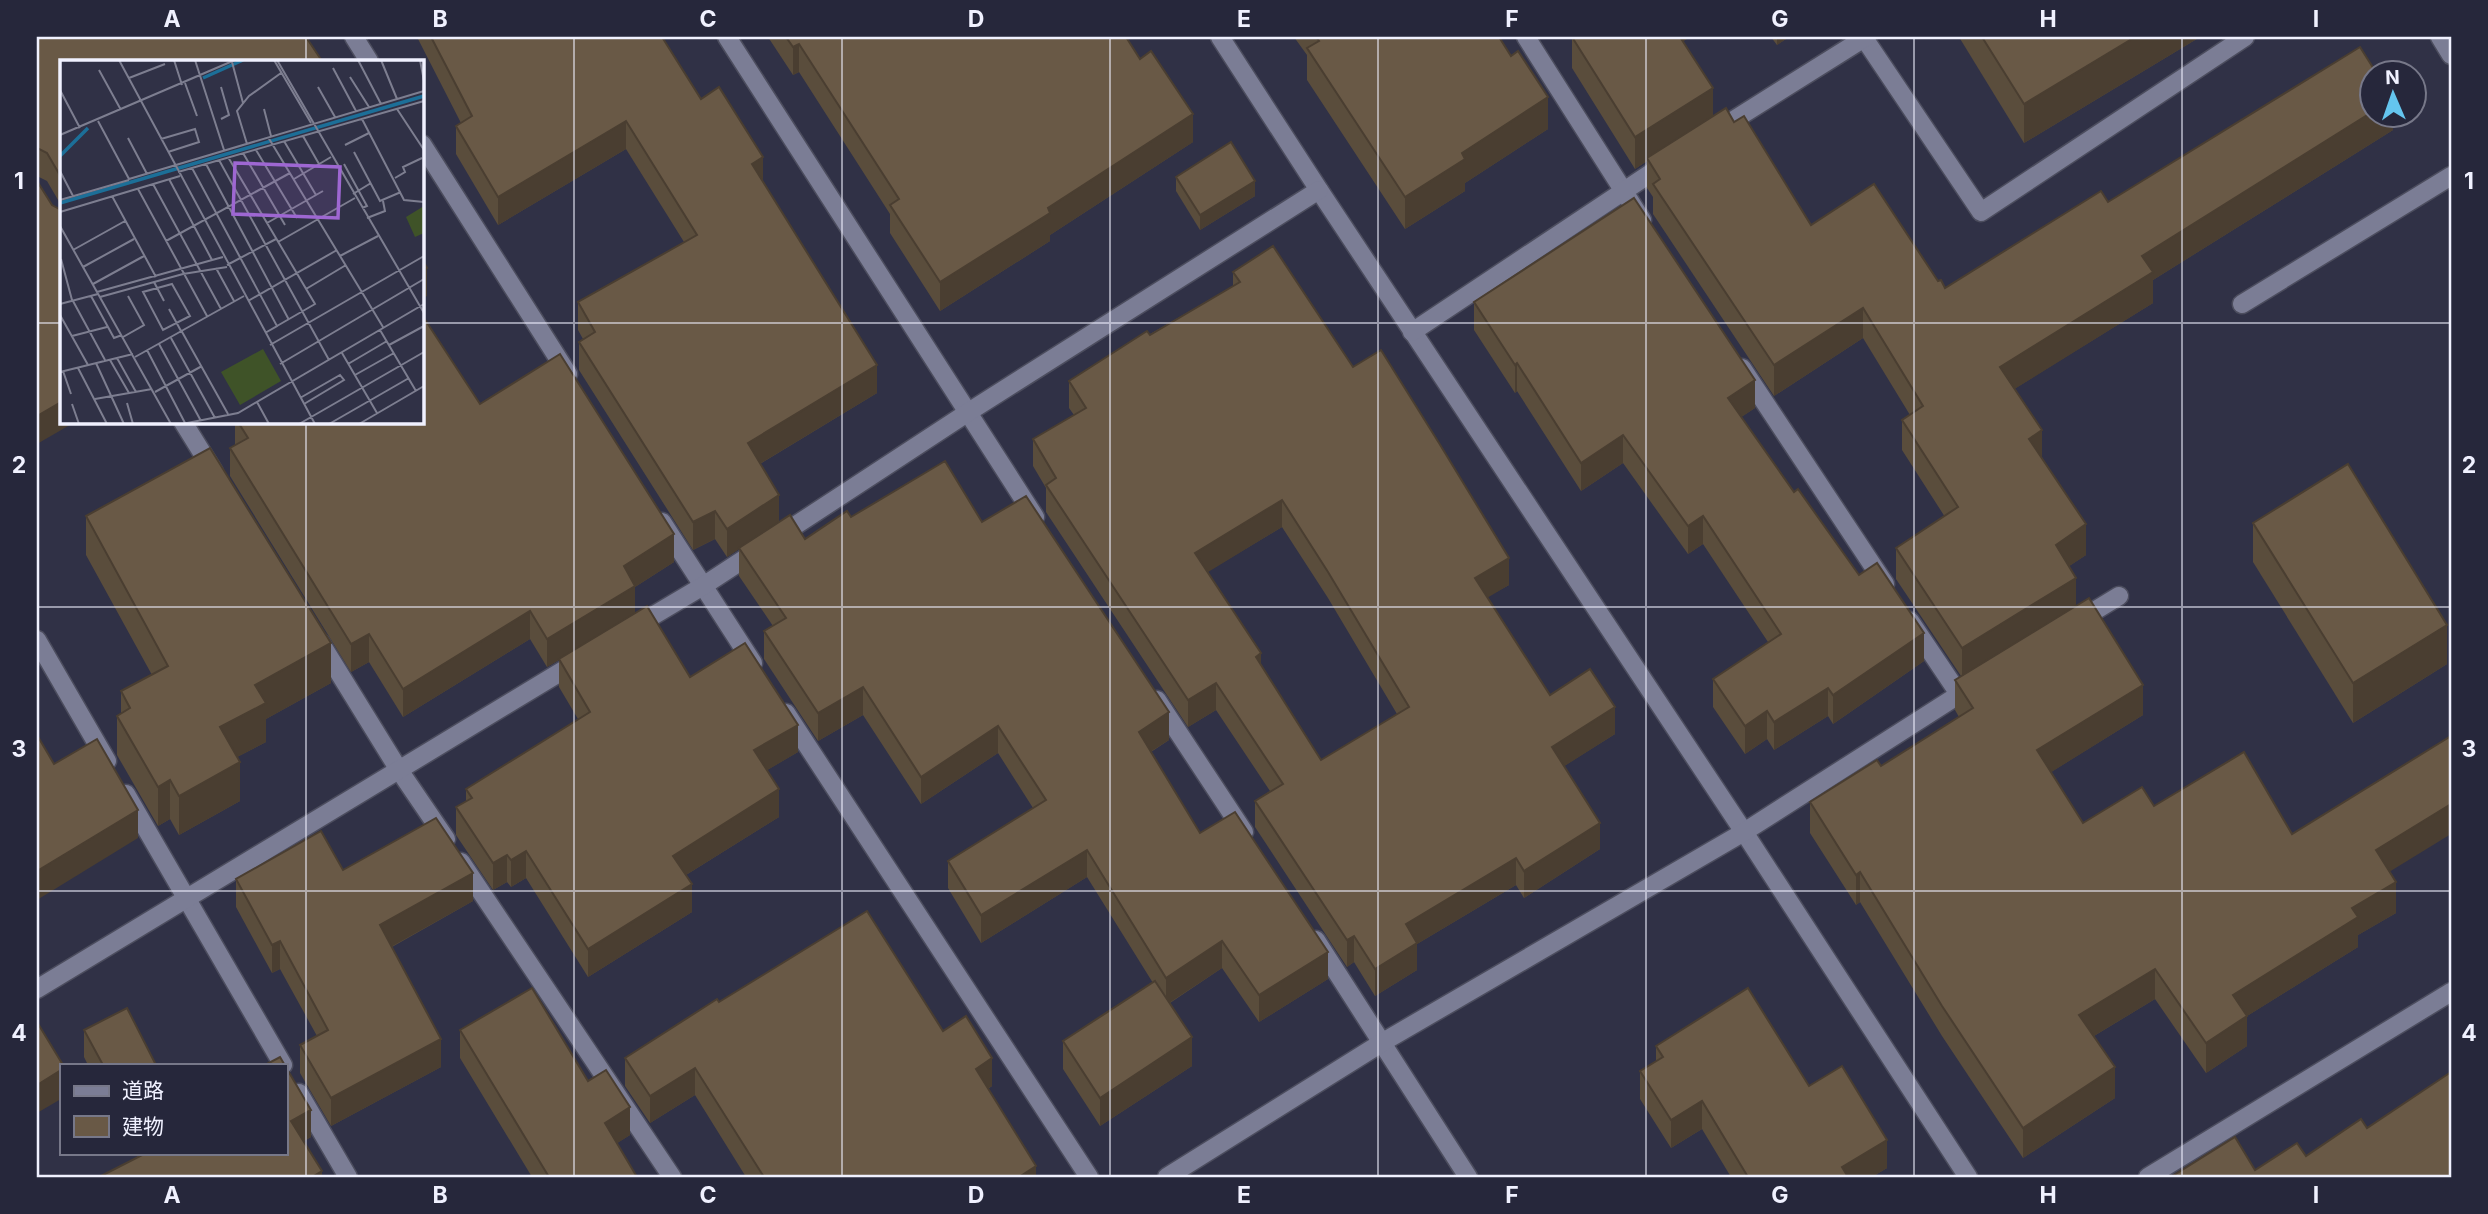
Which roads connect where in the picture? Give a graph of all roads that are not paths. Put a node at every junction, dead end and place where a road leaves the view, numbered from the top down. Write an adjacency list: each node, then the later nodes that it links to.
1 (354, 37): 9 (street)
2 (727, 37): 21 (street)
3 (1220, 37): 14 (street)
4 (1526, 37): 15 (street)
5 (1865, 37): 6 (street); 10 (street)
6 (2245, 37)
7 (2440, 37): 8 (street)
8 (2451, 55)
9 (368, 60)
10 (1703, 139)
11 (424, 147): 20 (street)
12 (1680, 154): 15 (street)
13 (2451, 176): 17 (street)
14 (1318, 190): 18 (street); 21 (street)
15 (1623, 190): 16 (street); 18 (street)
16 (1653, 236)
17 (2242, 304)
18 (1412, 332): 39 (street)
19 (1730, 351): 36 (street)
20 (577, 388)
21 (967, 413): 25 (street); 26 (street)
22 (184, 424): 23 (street)
23 (226, 491)
24 (651, 504): 26 (street)
25 (1044, 529)
26 (703, 586): 30 (street); 34 (street)
27 (2119, 596): 29 (street)
28 (313, 631): 38 (street)
29 (2062, 631)
30 (621, 635)
31 (37, 640): 41 (street)
32 (598, 650): 38 (street)
33 (1993, 673): 36 (street)
34 (763, 679)
35 (1144, 681): 40 (street)
36 (1959, 694): 39 (street)
37 (779, 702): 50 (street)
38 (399, 770): 41 (street); 49 (street)
39 (1744, 832): 45 (street); 53 (street)
40 (1252, 844)
41 (186, 898): 43 (street); 46 (street)
42 (1306, 925): 45 (street)
43 (37, 989)
44 (2451, 992): 54 (street)
45 (1383, 1042): 51 (street); 52 (street)
46 (282, 1064)
47 (287, 1072): 48 (street)
48 (348, 1177)
49 (672, 1177)
50 (1089, 1177)
51 (1167, 1177)
52 (1468, 1177)
53 (1968, 1177)
54 (2148, 1177)

